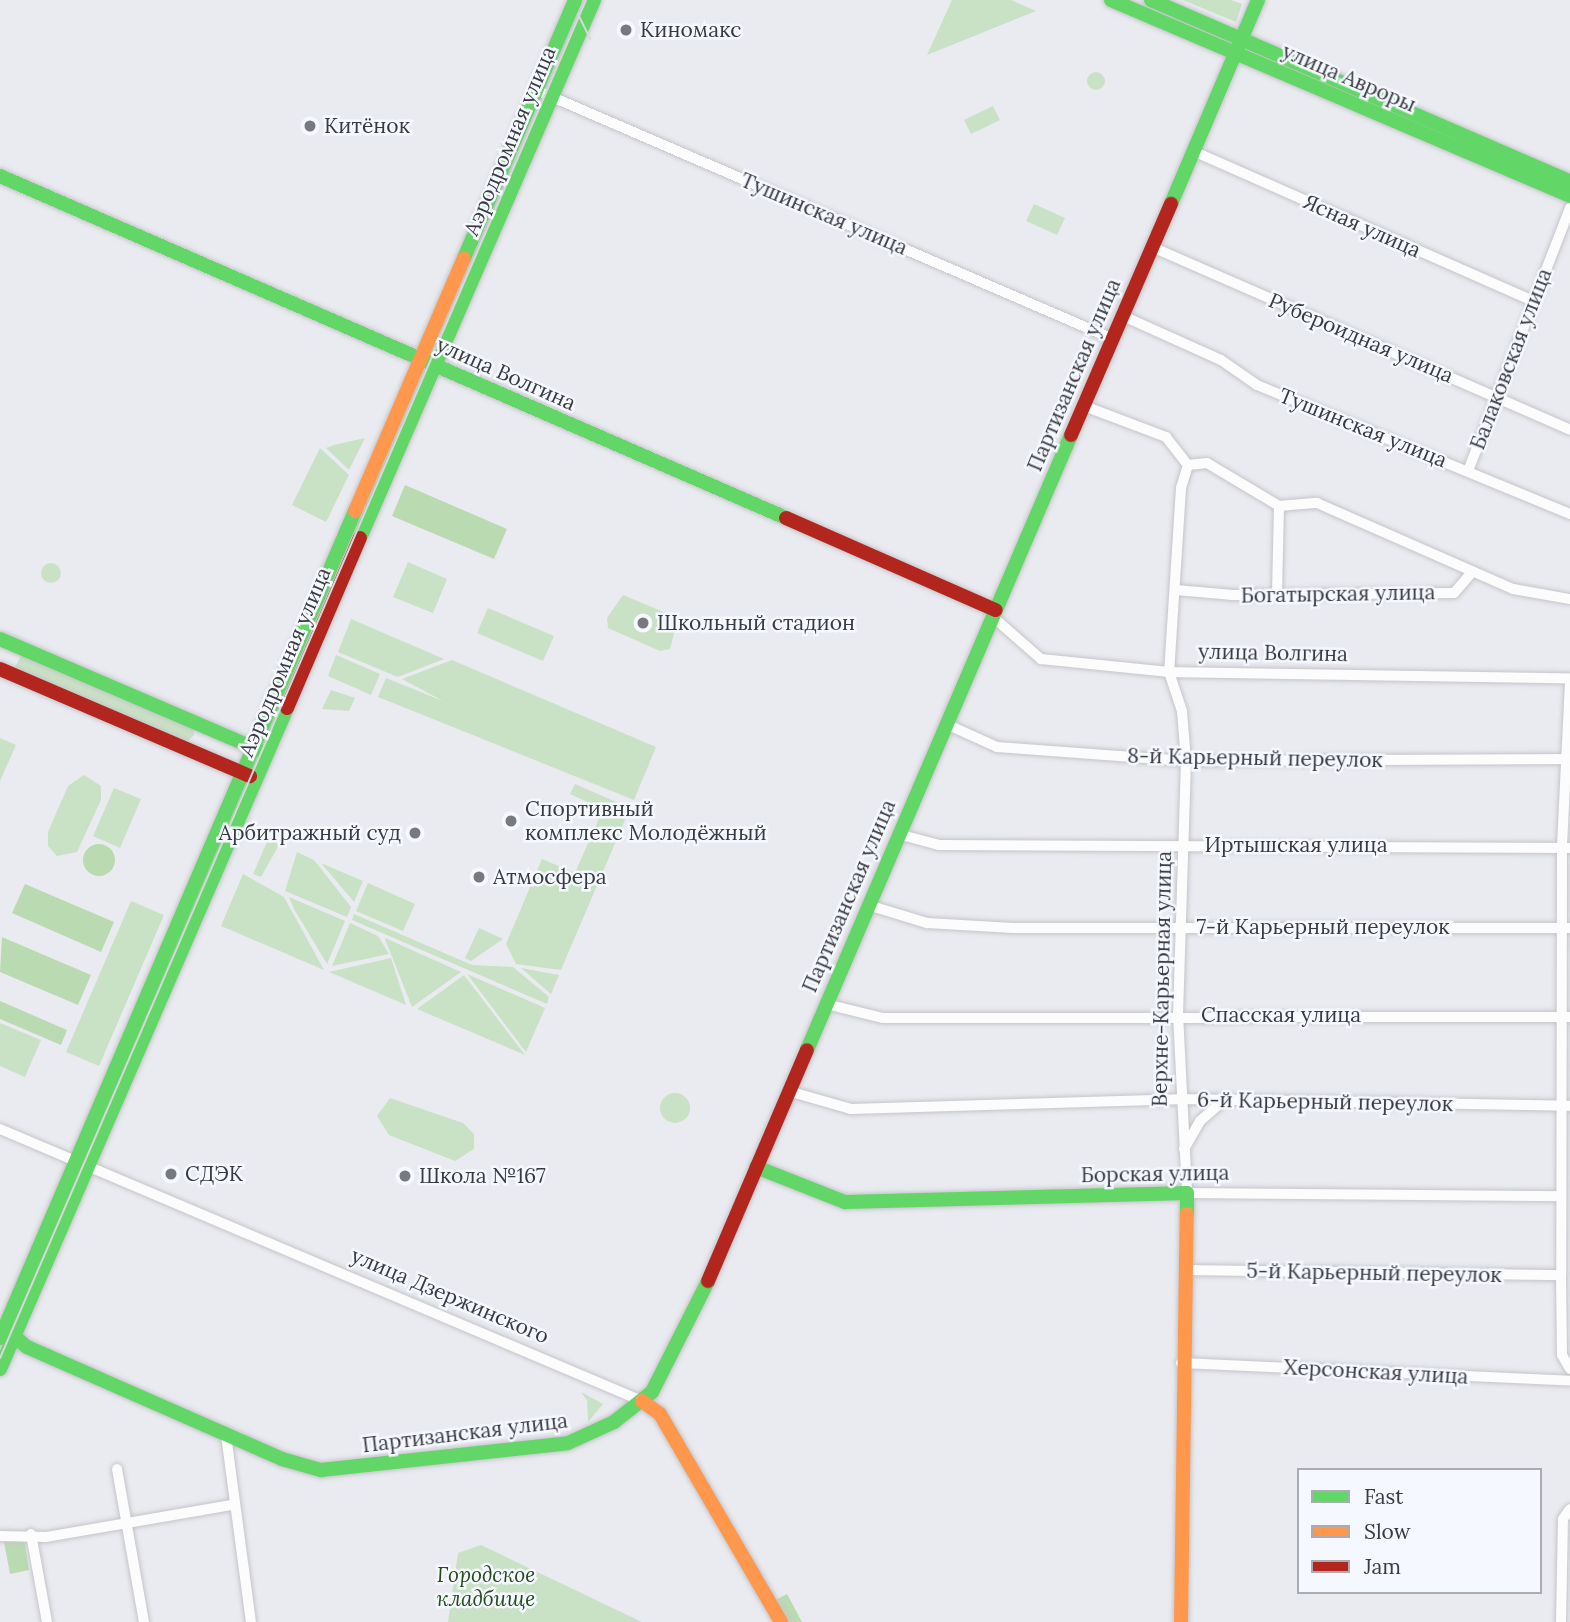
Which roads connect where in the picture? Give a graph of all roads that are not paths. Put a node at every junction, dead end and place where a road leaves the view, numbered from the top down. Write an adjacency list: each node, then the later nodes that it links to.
1 (575, 0): 8 (street, Аэродромная улица)
2 (594, 0): 9 (street, Аэродромная улица)
3 (1111, 0): 7 (street, улица Авроры)
4 (1151, 0): 6 (street, улица Авроры)
5 (1258, 0): 6 (street, Партизанская улица)
6 (1242, 38): 7 (street, Партизанская улица); 12 (street, улица Авроры)
7 (1235, 54): 10 (street, Партизанская улица); 13 (street, улица Авроры)
8 (536, 90): 9 (street, Тушинская улица); 19 (street, Аэродромная улица)
9 (552, 97): 18 (street, Тушинская улица); 20 (street, Аэродромная улица)
10 (1193, 151): 15 (street, Партизанская улица); 16 (street, Ясная улица)
11 (0, 176): 19 (street, улица Волгина)
12 (1570, 181)
13 (1570, 196)
14 (1570, 208): 16 (street, Балаковская улица)
15 (1152, 247): 17 (street, Партизанская улица); 21 (street, Рубероидная улица)
16 (1531, 300): 21 (street, Балаковская улица)
17 (1123, 316): 18 (street, Партизанская улица); 25 (street, Тушинская улица)
18 (1113, 339): 22 (street, Партизанская улица)
19 (420, 359): 20 (street, улица Волгина); 40 (street, Аэродромная улица)
20 (436, 366): 32 (street, улица Волгина); 41 (street, Аэродромная улица)
21 (1499, 397): 23 (street, Рубероидная улица); 25 (street, Балаковская улица)
22 (1084, 406): 24 (street); 32 (street, Партизанская улица)
23 (1570, 430)
24 (1188, 465): 26 (street); 29 (street, Верхне-Карьерная улица)
25 (1468, 471): 27 (street, Тушинская улица)
26 (1279, 506): 28 (street); 30 (street)
27 (1570, 514)
28 (1472, 572): 30 (street, Богатырская улица); 31 (street)
29 (1176, 590): 30 (street, Богатырская улица); 35 (street, Верхне-Карьерная улица)
30 (1277, 594)
31 (1570, 599)
32 (994, 614): 35 (street, улица Волгина); 38 (street, Партизанская улица)
33 (0, 639): 37 (street)
34 (0, 669): 39 (street)
35 (1169, 672): 36 (street, улица Волгина); 43 (street, Верхне-Карьерная улица)
36 (1570, 680): 42 (street)
37 (195, 723): 39 (street); 40 (street)
38 (946, 724): 43 (street, 8-й Карьерный переулок); 46 (street, Партизанская улица)
39 (186, 748): 44 (street)
40 (253, 748): 41 (street); 44 (street, Аэродромная улица)
41 (268, 754): 45 (street, Аэродромная улица)
42 (1567, 759): 43 (street, 8-й Карьерный переулок); 48 (street)
43 (1186, 761): 47 (street, Верхне-Карьерная улица)
44 (242, 772): 45 (street); 61 (street, Аэродромная улица)
45 (258, 779): 61 (street, Аэродромная улица)
46 (898, 834): 47 (street, Иртышская улица); 49 (street, Партизанская улица)
47 (1185, 844): 48 (street, Иртышская улица); 50 (street, Верхне-Карьерная улица)
48 (1566, 848): 51 (street)
49 (868, 905): 50 (street, 7-й Карьерный переулок); 52 (street, Партизанская улица)
50 (1181, 926): 51 (street, 7-й Карьерный переулок); 53 (street, Верхне-Карьерная улица)
51 (1568, 928): 54 (street)
52 (826, 1004): 53 (street, Спасская улица); 55 (street, Партизанская улица)
53 (1178, 1014): 54 (street, Спасская улица); 56 (street, Верхне-Карьерная улица)
54 (1568, 1017): 58 (street)
55 (788, 1091): 56 (street, 6-й Карьерный переулок); 62 (street, Партизанская улица)
56 (1179, 1099): 57 (street, 6-й Карьерный переулок); 60 (street, Верхне-Карьерная улица)
57 (1224, 1100): 58 (street, 6-й Карьерный переулок); 60 (street)
58 (1565, 1106): 64 (street)
59 (0, 1129): 61 (street, улица Дзержинского)
60 (1183, 1152): 63 (street, Верхне-Карьерная улица)
61 (83, 1164): 67 (street, Аэродромная улица); 68 (street, Аэродромная улица); 73 (street, улица Дзержинского)
62 (756, 1167): 63 (street, Борская улица); 73 (street, Партизанская улица)
63 (1187, 1193): 64 (street, Борская улица); 65 (street, Верхне-Карьерная улица)
64 (1561, 1196): 66 (street)
65 (1188, 1270): 66 (street, 5-й Карьерный переулок); 69 (street, Верхне-Карьерная улица)
66 (1561, 1275): 70 (street)
67 (2, 1331): 68 (street, Партизанская улица)
68 (15, 1341): 71 (street); 74 (street, Партизанская улица)
69 (1181, 1363): 72 (street, Херсонская улица); 87 (street, Верхне-Карьерная улица)
70 (1570, 1368)
71 (0, 1369)
72 (1570, 1381)
73 (642, 1401): 74 (street, Партизанская улица); 86 (street, улица Дзержинского)
74 (226, 1435): 76 (street)
75 (117, 1469): 79 (street)
76 (232, 1505): 79 (street); 85 (street)
77 (1570, 1509): 78 (street)
78 (1566, 1519): 82 (street)
79 (125, 1523): 80 (street); 84 (street)
80 (32, 1534): 81 (street); 83 (street)
81 (0, 1536)
82 (1564, 1616)
83 (47, 1622)
84 (144, 1622)
85 (251, 1622)
86 (781, 1622)
87 (1181, 1622)

